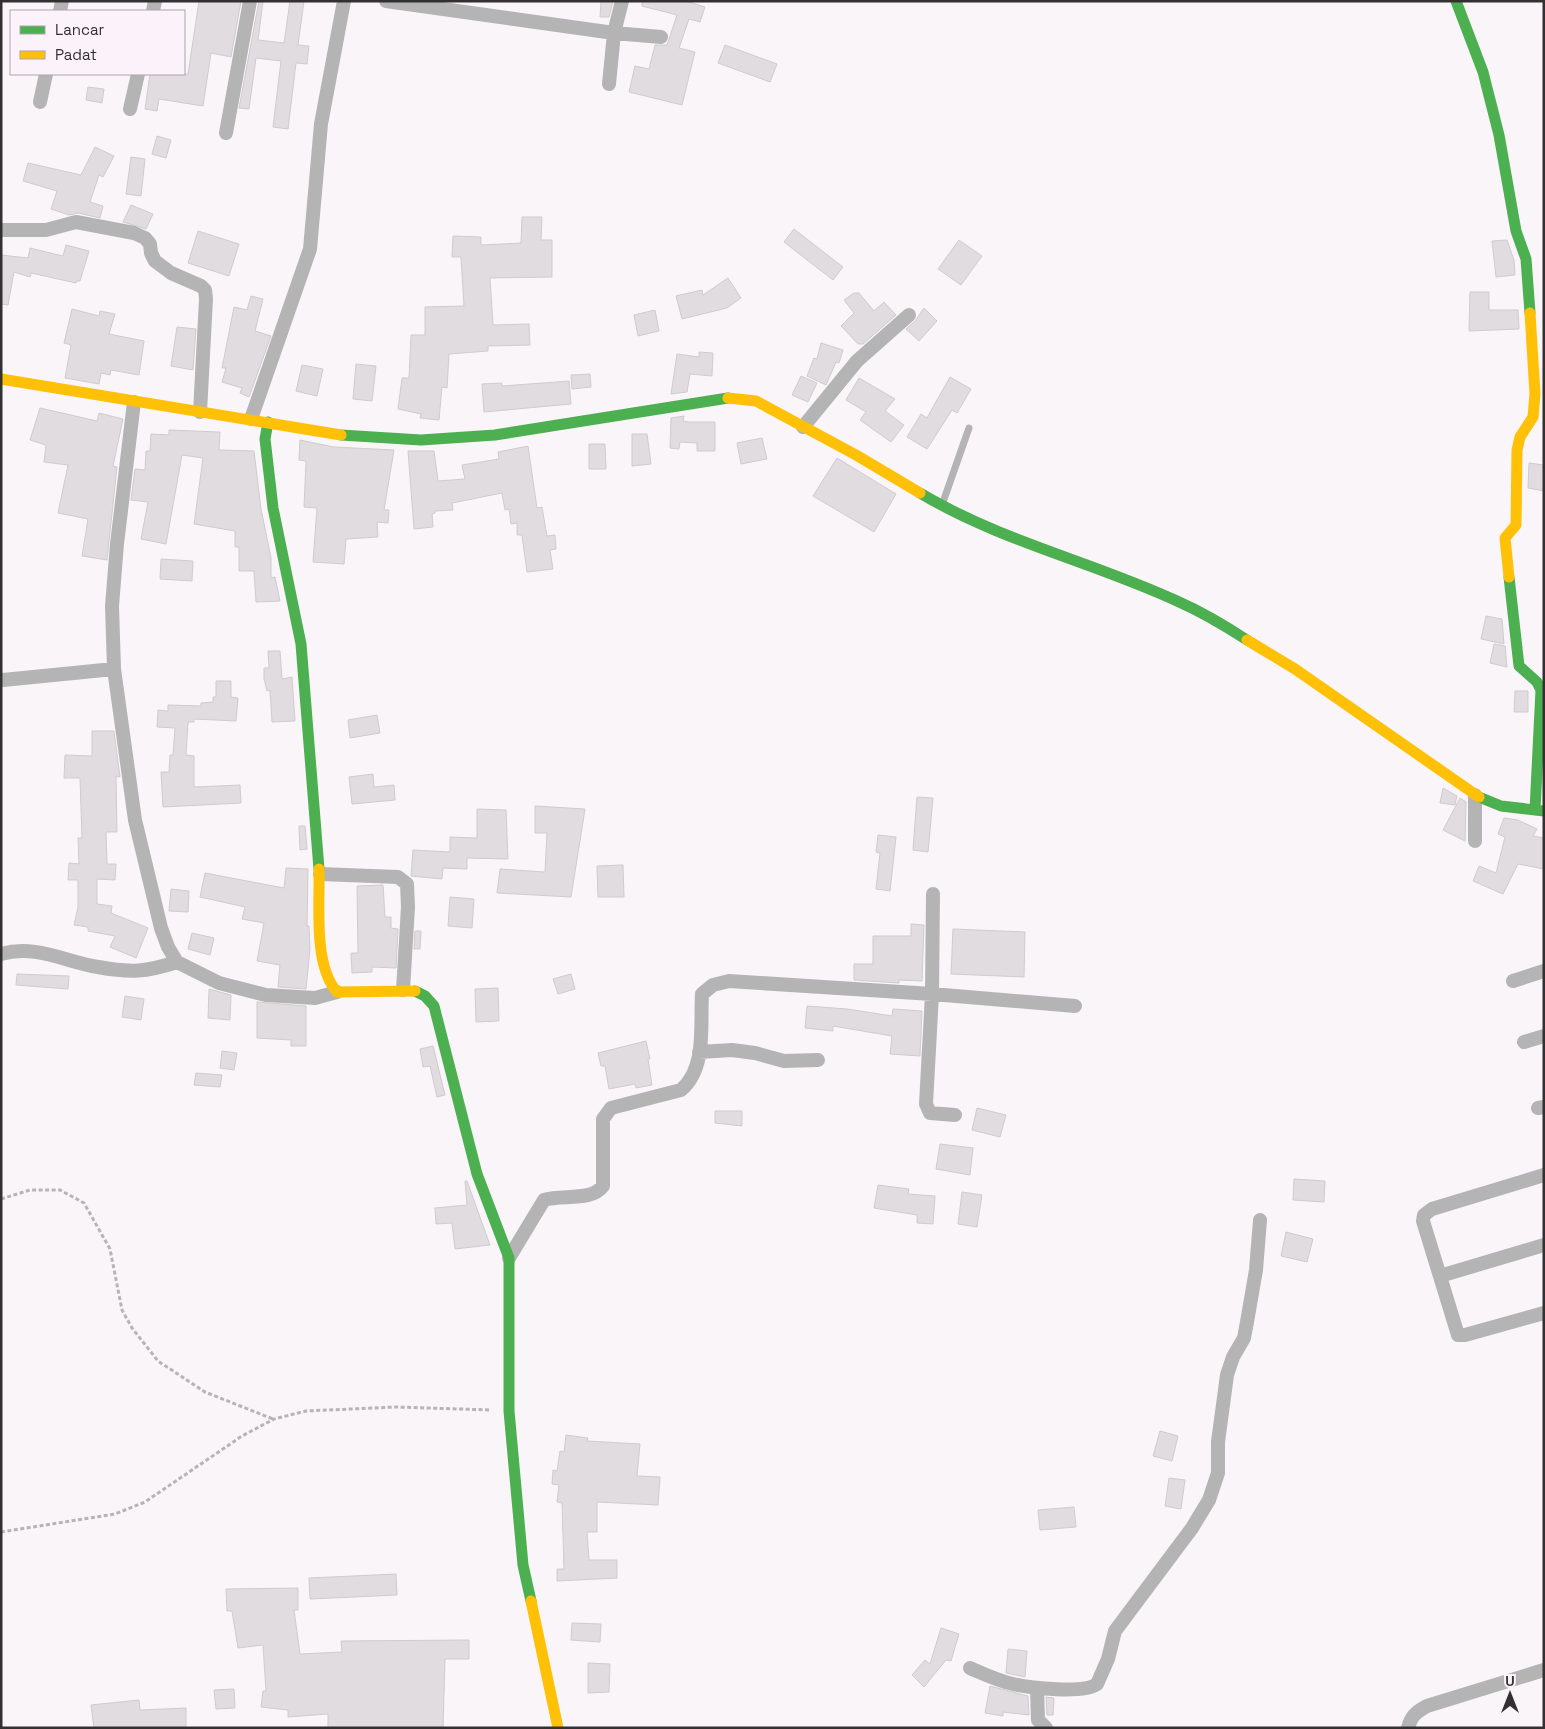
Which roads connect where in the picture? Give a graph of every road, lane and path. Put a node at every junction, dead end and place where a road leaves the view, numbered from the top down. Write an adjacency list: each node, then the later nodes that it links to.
1 (250, 1): 13 (street)
2 (344, 1): 19 (street)
3 (386, 1): 6 (street)
4 (622, 1): 6 (street)
5 (1456, 1): 27 (street)
6 (614, 34): 7 (street); 10 (street)
7 (661, 36)
8 (46, 75): 11 (street)
9 (138, 75): 12 (street)
10 (609, 84)
11 (40, 102)
12 (130, 110)
13 (226, 133)
14 (1, 230): 18 (street)
15 (909, 315): 21 (street)
16 (1, 379): 17 (street)
17 (134, 402): 18 (street); 24 (street)
18 (200, 412): 19 (street)
19 (251, 419): 20 (street)
20 (268, 422): 21 (street); 29 (street)
21 (803, 427): 23 (street)
22 (969, 428): 23 (lane)
23 (942, 506): 26 (street)
24 (114, 669): 25 (street); 32 (street)
25 (3, 680)
26 (1475, 795): 27 (street); 28 (street)
27 (1539, 811)
28 (1475, 841)
29 (320, 874): 35 (street); 36 (street)
30 (933, 894): 37 (street)
31 (1, 954): 32 (street)
32 (177, 962): 36 (street)
33 (1544, 971): 34 (street)
34 (1513, 981)
35 (402, 990): 36 (street); 48 (street)
36 (337, 992)
37 (932, 994): 38 (street); 41 (street); 43 (street)
38 (1075, 1006)
39 (1544, 1036): 40 (street)
40 (1524, 1042)
41 (699, 1052): 42 (street); 48 (street)
42 (818, 1060)
43 (955, 1114)
44 (1544, 1175): 49 (street)
45 (1, 1199): 52 (path)
46 (1260, 1220): 56 (street)
47 (1544, 1245): 49 (street)
48 (509, 1258): 51 (street)
49 (1440, 1276): 50 (street)
50 (1540, 1315)
51 (510, 1411): 52 (path); 57 (street)
52 (274, 1420): 53 (path)
53 (1, 1532)
54 (970, 1668): 56 (street)
55 (1544, 1670): 59 (street)
56 (1037, 1688): 58 (street)
57 (558, 1728)
58 (1046, 1728)
59 (1408, 1728)

